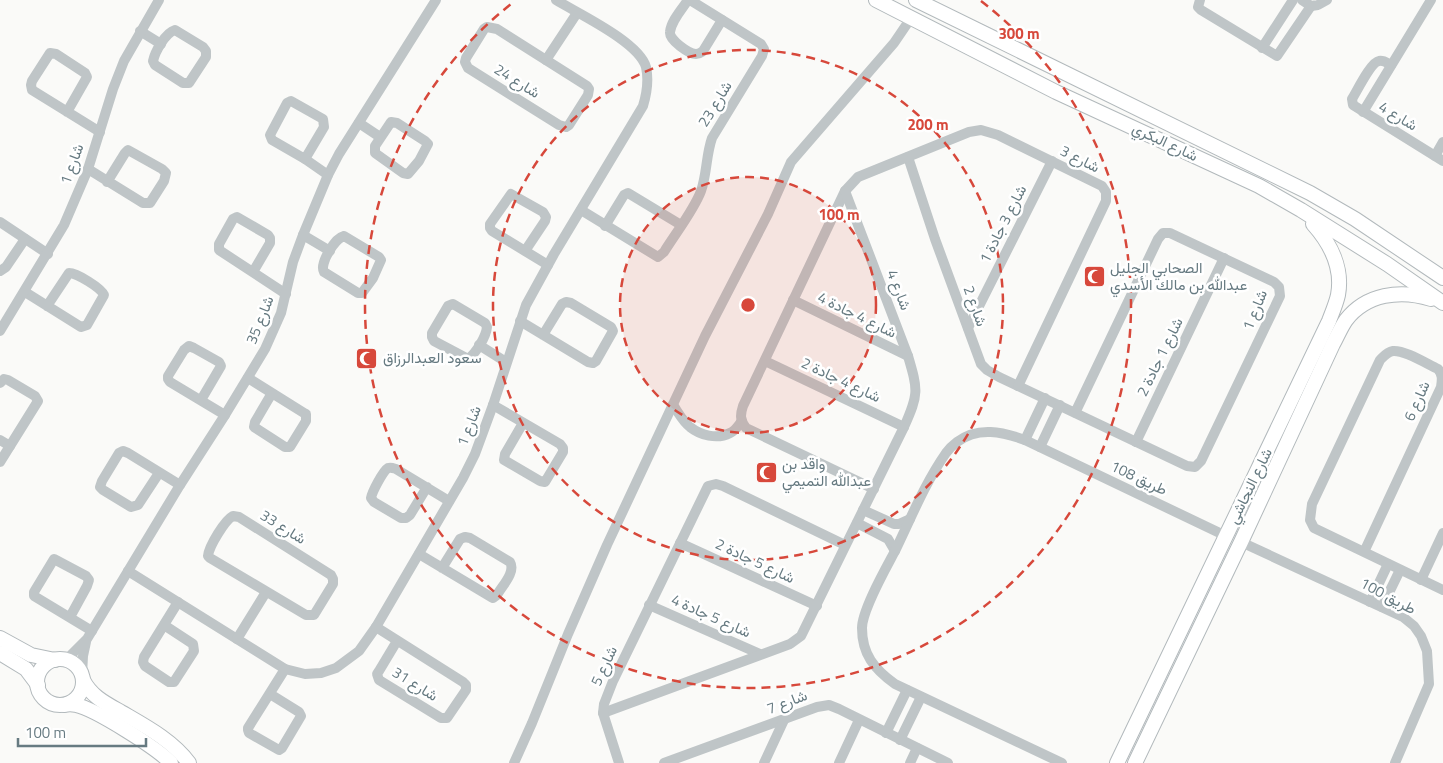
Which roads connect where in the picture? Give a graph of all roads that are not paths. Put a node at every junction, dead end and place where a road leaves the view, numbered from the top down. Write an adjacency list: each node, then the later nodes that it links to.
1 (159, 0): 15 (street, شارع 1)
2 (436, 0): 24 (street, شارع 35)
3 (556, 0): 12 (street, شارع 1)
4 (689, 0): 14 (street, شارع 23); 14 (street, شارع 23)
5 (876, 0): 13 (main road, شارع البكري)
6 (916, 0): 23 (main road, شارع البكري)
7 (1293, 0): 17 (street)
8 (1327, 0): 11 (street)
9 (1431, 0): 19 (street, شارع 4)
10 (1196, 1): 17 (street)
11 (1306, 3): 17 (street)
12 (577, 12): 18 (street); 36 (street, شارع 1)
13 (911, 18): 20 (main road, شارع البكري); 71 (street)
14 (722, 20): 39 (street, شارع 23)
15 (140, 31): 16 (street); 25 (street, شارع 1)
16 (161, 44): 16 (street)
17 (1262, 48)
18 (546, 60): 18 (street, شارع 24)
19 (1391, 65): 22 (street, شارع 4); 22 (street, شارع 4)
20 (1082, 105): 23 (main road); 37 (main road, شارع البكري)
21 (67, 112): 21 (street); 25 (street)
22 (1363, 112): 30 (street, شارع 4)
23 (1162, 122): 50 (main road, شارع البكري)
24 (359, 123): 26 (street); 33 (street, شارع 35)
25 (100, 132): 32 (street, شارع 1)
26 (380, 137): 26 (street)
27 (1443, 142): 30 (street)
28 (908, 157): 31 (street, شارع 3); 35 (street, شارع 3); 57 (street, شارع 2)
29 (305, 159): 29 (street); 33 (street)
30 (1439, 159)
31 (1052, 161): 57 (street, شارع 3 جادة 1); 66 (street, شارع 3)
32 (88, 169): 34 (street); 45 (street, شارع 1)
33 (328, 174): 41 (street, شارع 35)
34 (107, 182): 34 (street)
35 (846, 191): 53 (street); 61 (street, شارع 4)
36 (581, 210): 40 (street, شارع 23); 47 (street, شارع 1)
37 (1301, 210): 54 (main road, شارع البكري); 73 (main road, شارع النجاشي)
38 (0, 222): 42 (street)
39 (681, 225): 40 (street, شارع 23); 40 (street)
40 (605, 226)
41 (303, 235): 43 (street); 52 (street, شارع 35)
42 (25, 239): 45 (street); 48 (street)
43 (330, 251): 43 (street)
44 (525, 251): 44 (street); 47 (street)
45 (48, 254): 51 (street, شارع 1)
46 (1224, 258): 74 (street, شارع 1); 82 (street, شارع 1 جادة 2); 82 (street, شارع 1)
47 (548, 265): 56 (street, شارع 1)
48 (0, 271)
49 (253, 272): 49 (street); 52 (street)
50 (1443, 278)
51 (25, 292): 55 (street); 58 (street, شارع 1)
52 (286, 294): 64 (street, شارع 35)
53 (794, 300): 61 (street, شارع 4 جادة 4); 62 (street)
54 (1443, 303): 76 (main road, شارع النجاشي)
55 (47, 306): 55 (street)
56 (520, 322): 59 (street); 63 (street, شارع 1)
57 (968, 328): 66 (street, شارع 2)
58 (0, 331)
59 (543, 335): 59 (street)
60 (479, 345): 60 (street); 63 (street)
61 (908, 356): 79 (street, شارع 4)
62 (765, 361): 77 (street); 79 (street, شارع 4 جادة 2)
63 (506, 362): 70 (street, شارع 1)
64 (248, 378): 67 (street); 75 (street, شارع 35)
65 (0, 383): 83 (street)
66 (1018, 386): 68 (street, شارع 2)
67 (272, 393): 67 (street)
68 (1044, 398): 72 (street, شارع 2); 81 (street)
69 (201, 400): 69 (street); 75 (street)
70 (493, 405): 78 (street); 90 (street, شارع 1)
71 (673, 405): 77 (street); 140 (street)
72 (1060, 405): 74 (street, شارع 2); 84 (street)
73 (1285, 412): 76 (main road); 95 (main road, شارع النجاشي)
74 (1075, 413): 82 (street, شارع 1)
75 (226, 415): 87 (street, شارع 35)
76 (1298, 419): 96 (main road, شارع النجاشي)
77 (742, 422): 89 (street)
78 (523, 423): 78 (street)
79 (904, 427): 89 (street, شارع 4)
80 (0, 440): 83 (street)
81 (1025, 440): 84 (street, طريق 108); 92 (street, طريق 108)
82 (1136, 442)
83 (10, 446): 85 (street)
84 (1040, 447): 95 (street, طريق 108)
85 (0, 462)
86 (159, 473): 86 (street); 87 (street)
87 (180, 485): 105 (street, شارع 35)
88 (427, 487): 88 (street); 90 (street)
89 (874, 489): 91 (street, شارع 5)
90 (449, 501): 101 (street, شارع 1)
91 (863, 510): 92 (street); 93 (street, شارع 5)
92 (910, 519): 99 (street, طريق 108)
93 (857, 523): 98 (street, شارع 5); 99 (street)
94 (1443, 533): 106 (street)
95 (1226, 536): 148 (main road, شارع النجاشي)
96 (1241, 542): 110 (street, طريق 100); 149 (main road, شارع النجاشي)
97 (680, 543): 98 (street, شارع 5); 111 (street, شارع 5); 112 (street, شارع 5 جادة 2)
98 (846, 545): 112 (street, شارع 5)
99 (895, 551): 127 (street, طريق 108)
100 (1364, 552): 100 (street, شارع 6); 102 (street)
101 (419, 554): 103 (street); 116 (street, شارع 1)
102 (1388, 564): 104 (street); 110 (street)
103 (442, 568): 103 (street)
104 (1400, 570): 106 (street); 113 (street)
105 (128, 571): 109 (street, شارع 1); 117 (street, شارع 35)
106 (1420, 580): 107 (street)
107 (1443, 590)
108 (266, 592): 108 (street, شارع 33); 119 (street)
109 (178, 602): 115 (street); 119 (street, شارع 1)
110 (1370, 602): 113 (street, طريق 100)
111 (649, 605): 122 (street, شارع 5 جادة 4); 131 (street, شارع 5)
112 (817, 606): 122 (street, شارع 5)
113 (1382, 607): 137 (street, طريق 100)
114 (70, 618): 114 (street); 117 (street)
115 (164, 626): 115 (street)
116 (376, 627): 120 (street, شارع 31); 124 (street, شارع 1)
117 (89, 635): 123 (street, شارع 35); 125 (street, شارع 35)
118 (0, 638): 123 (main road)
119 (236, 639): 124 (street, شارع 1)
120 (397, 641): 120 (street, شارع 31)
121 (0, 653): 126 (main road)
122 (760, 654): 131 (street, شارع 5)
123 (60, 660): 125 (main road); 126 (main road)
124 (285, 669): 128 (street)
125 (82, 677): 130 (main road); 139 (main road)
126 (38, 684): 130 (main road)
127 (907, 690): 129 (street, طريق 108); 134 (street)
128 (270, 694): 128 (street)
129 (921, 697): 135 (street); 147 (street, طريق 108)
130 (64, 705): 138 (main road)
131 (602, 713): 141 (street)
132 (784, 720): 133 (street, شارع 7); 142 (street, شارع 7); 143 (street)
133 (859, 720): 134 (street, شارع 7); 144 (street)
134 (886, 733): 135 (street, شارع 7)
135 (900, 740): 136 (street, شارع 7)
136 (917, 748): 145 (street); 146 (street, شارع 7)
137 (1396, 762)
138 (171, 763)
139 (189, 763)
140 (514, 763)
141 (620, 763)
142 (664, 763)
143 (764, 763)
144 (839, 763)
145 (910, 763)
146 (948, 763)
147 (1062, 763)
148 (1117, 763)
149 (1135, 763)

